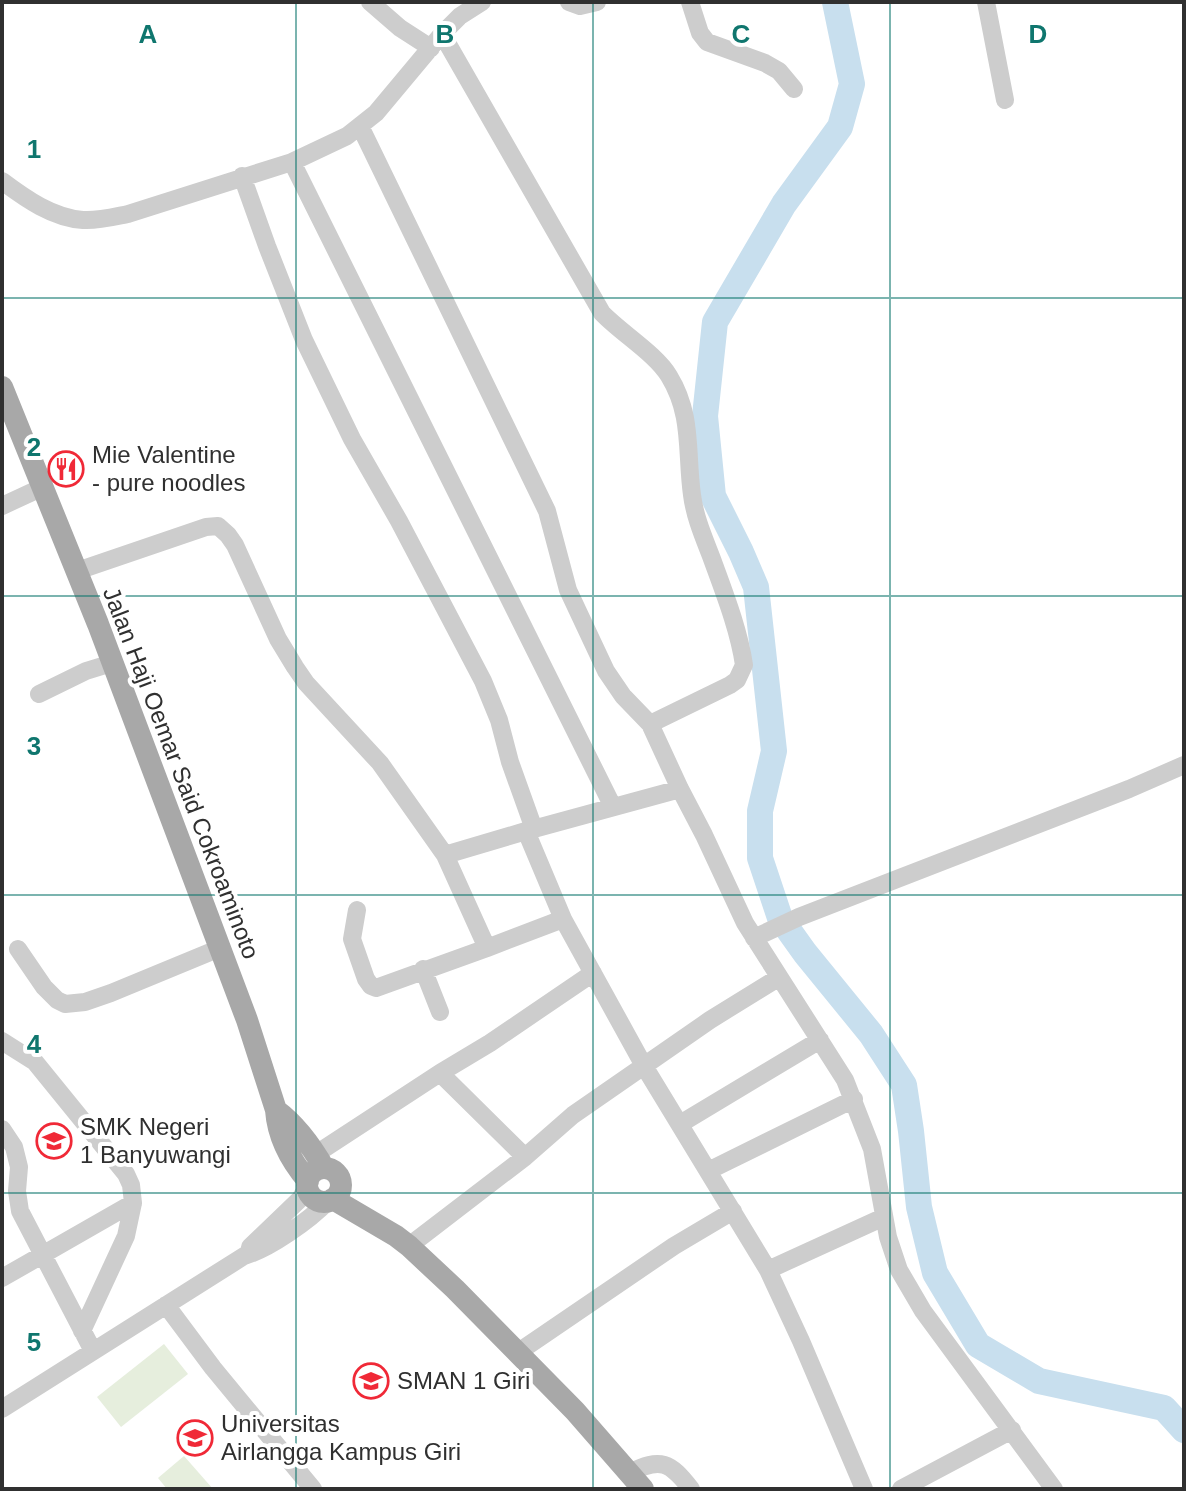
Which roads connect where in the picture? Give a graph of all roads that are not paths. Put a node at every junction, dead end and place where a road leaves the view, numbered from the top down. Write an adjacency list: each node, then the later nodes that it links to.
1 (370, 2): 7 (street)
2 (482, 2): 7 (street)
3 (569, 2): 4 (street)
4 (597, 2)
5 (692, 2): 8 (street)
6 (986, 2): 9 (street)
7 (437, 41): 10 (street); 20 (street)
8 (794, 89)
9 (1005, 100)
10 (360, 126): 11 (street); 20 (street)
11 (292, 162): 12 (street); 23 (street)
12 (242, 176): 13 (street); 24 (street)
13 (2, 181)
14 (2, 387): 15 (main road, Jalan Haji Oemar Said Cokroaminoto)
15 (43, 487): 16 (street); 17 (main road, Jalan Haji Oemar Said Cokroaminoto)
16 (2, 506)
17 (77, 571): 18 (main road, Jalan Haji Oemar Said Cokroaminoto); 25 (street)
18 (112, 663): 19 (street); 29 (main road, Jalan Haji Oemar Said Cokroaminoto)
19 (39, 694)
20 (650, 724): 22 (street)
21 (1184, 765): 28 (street)
22 (680, 789): 23 (street); 28 (street)
23 (613, 807): 24 (street)
24 (530, 830): 25 (street); 27 (street)
25 (445, 855): 30 (street)
26 (357, 910): 32 (street)
27 (563, 919): 30 (street); 33 (street)
28 (760, 934): 34 (street)
29 (220, 948): 31 (street); 45 (main road, Jalan Haji Oemar Said Cokroaminoto)
30 (487, 948): 32 (street)
31 (18, 949)
32 (423, 969): 35 (street)
33 (593, 973): 38 (street); 39 (street)
34 (778, 978): 36 (street); 38 (street)
35 (440, 1012)
36 (820, 1040): 40 (street); 41 (street)
37 (2, 1041): 46 (street)
38 (644, 1066): 41 (street); 43 (street)
39 (440, 1073): 43 (street); 45 (street)
40 (854, 1099): 44 (street); 48 (street)
41 (680, 1124): 44 (street)
42 (2, 1129): 50 (street)
43 (525, 1157): 49 (street)
44 (708, 1171): 47 (street)
45 (322, 1181): 49 (main road, Jalan Haji Oemar Said Cokroaminoto); 53 (street)
46 (133, 1203): 50 (street); 54 (street)
47 (733, 1211): 51 (street); 56 (street)
48 (884, 1217): 51 (street); 58 (street)
49 (402, 1241): 56 (main road, Jalan Haji Oemar Said Cokroaminoto)
50 (43, 1255): 52 (street); 54 (street)
51 (768, 1270): 62 (street)
52 (2, 1278)
53 (166, 1305): 55 (street); 60 (street)
54 (82, 1331): 55 (street)
55 (93, 1351): 57 (street)
56 (517, 1353): 59 (main road, Jalan Haji Oemar Said Cokroaminoto)
57 (2, 1409)
58 (1012, 1430): 63 (street); 64 (street)
59 (636, 1481): 61 (street)
60 (313, 1489)
61 (691, 1489)
62 (864, 1489)
63 (901, 1489)
64 (1054, 1489)

